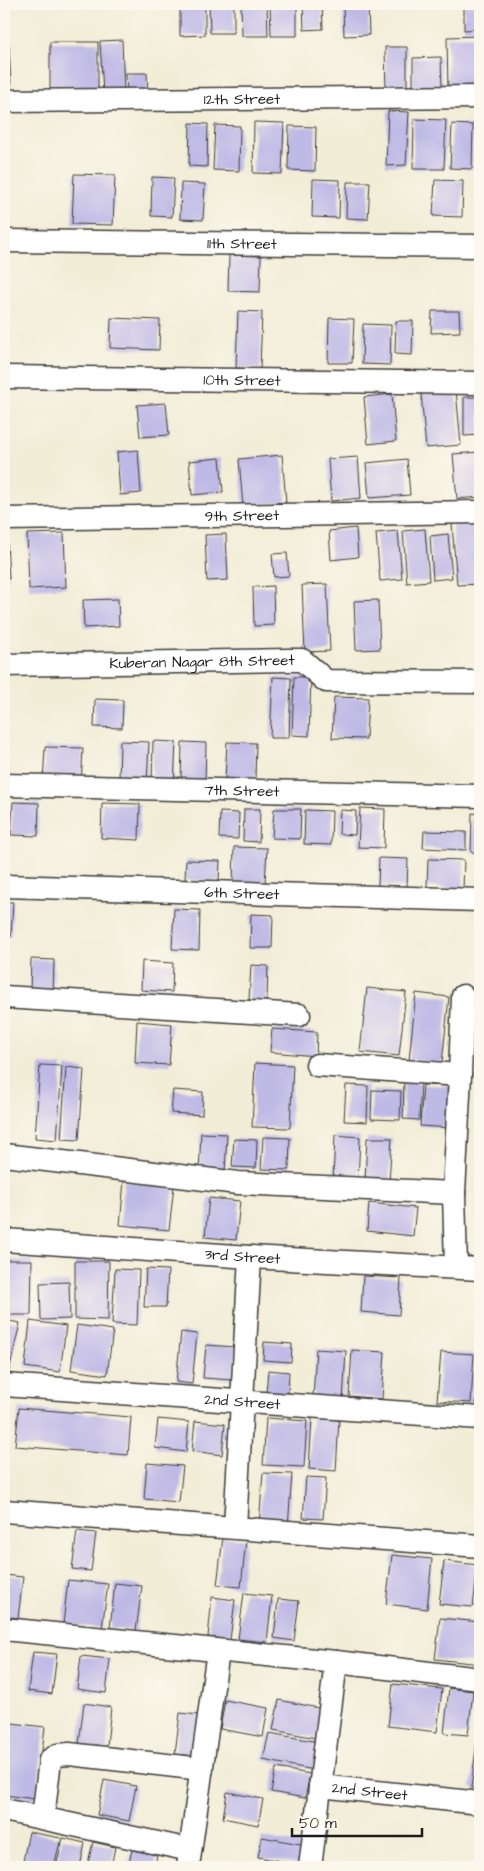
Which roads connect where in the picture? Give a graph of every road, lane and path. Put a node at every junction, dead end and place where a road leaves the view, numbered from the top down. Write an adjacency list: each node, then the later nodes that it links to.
1 (480, 97): 2 (street, 12th Street)
2 (4, 101)
3 (4, 241): 4 (street, 11th Street)
4 (480, 246)
5 (4, 377): 6 (street, 10th Street)
6 (480, 383)
7 (480, 512): 8 (street, 9th Street)
8 (4, 519)
9 (4, 665): 10 (street, Kuberan Nagar 8th Street)
10 (480, 682)
11 (4, 785): 12 (street, 7th Street)
12 (480, 796)
13 (4, 886): 14 (street, 6th Street)
14 (480, 900)
15 (463, 996): 19 (street)
16 (4, 997): 17 (street)
17 (299, 1015)
18 (317, 1065): 19 (street)
19 (460, 1075): 21 (street)
20 (4, 1155): 21 (street)
21 (454, 1193): 24 (street)
22 (4, 1240): 23 (street, 3rd Street)
23 (250, 1257): 24 (street, 3rd Street); 27 (street)
24 (456, 1267): 25 (street, 3rd Street)
25 (480, 1269)
26 (4, 1385): 27 (street, 2nd Street)
27 (242, 1403): 28 (street, 2nd Street); 30 (street)
28 (480, 1418)
29 (4, 1511): 30 (street)
30 (236, 1527): 31 (street)
31 (480, 1546)
32 (4, 1629): 33 (street)
33 (218, 1651): 34 (street); 36 (street)
34 (336, 1662): 35 (street); 37 (street)
35 (480, 1679)
36 (202, 1769): 40 (street); 41 (street)
37 (320, 1786): 38 (street, 2nd Street); 42 (street)
38 (480, 1803)
39 (4, 1810): 40 (street)
40 (43, 1818): 41 (street)
41 (189, 1859)
42 (310, 1867)

